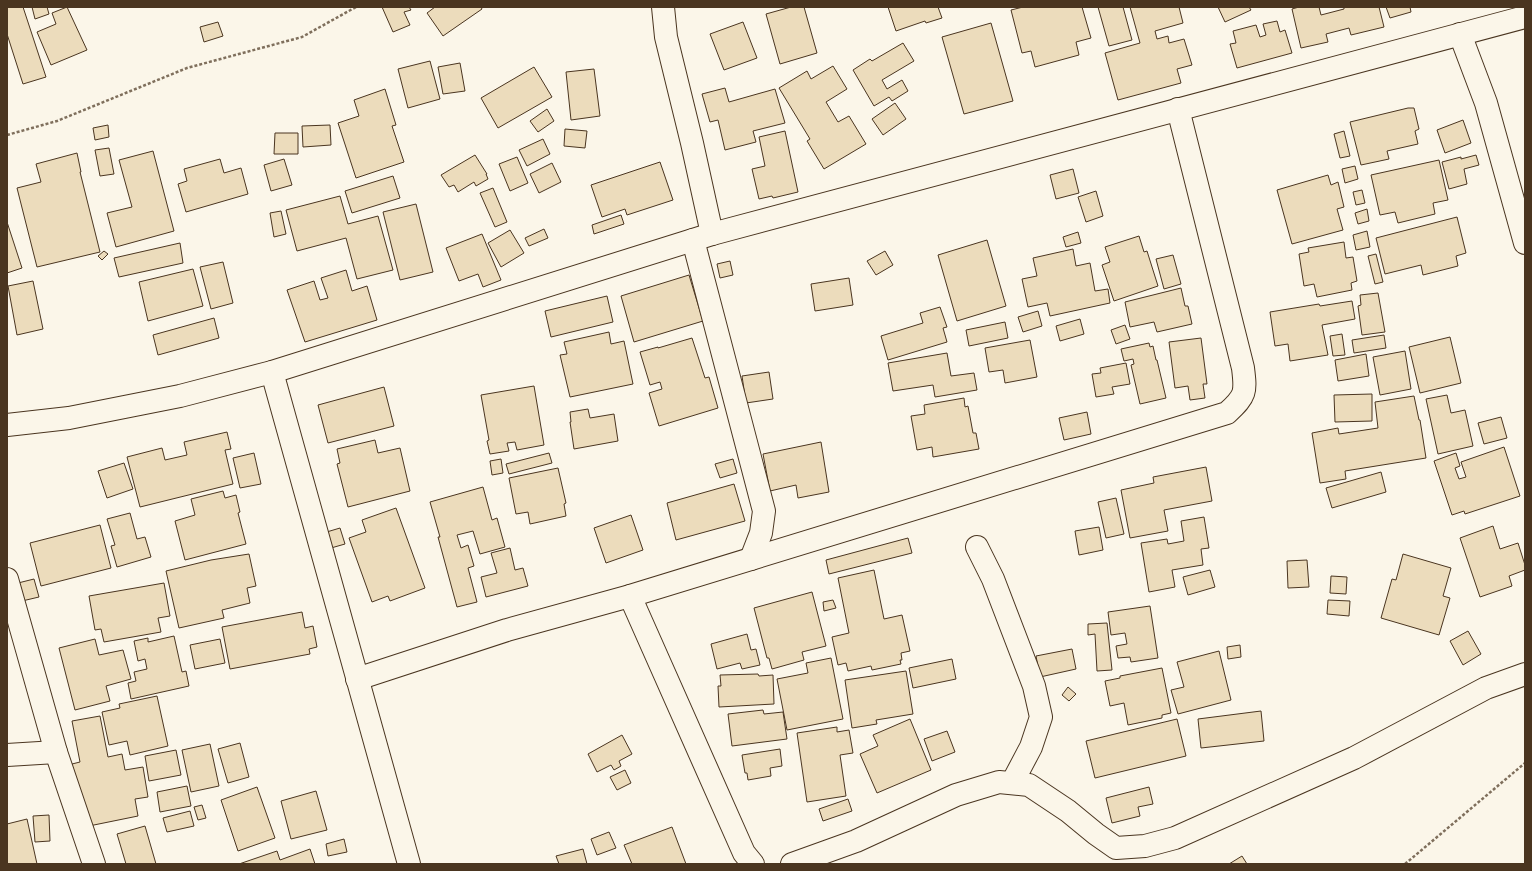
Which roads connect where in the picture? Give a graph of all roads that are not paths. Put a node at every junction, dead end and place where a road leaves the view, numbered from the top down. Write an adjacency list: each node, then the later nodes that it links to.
1 (663, 7): 5 (street)
2 (1525, 18): 3 (street)
3 (1460, 34): 4 (street); 6 (street)
4 (1178, 109): 5 (street); 10 (street)
5 (703, 237): 7 (street); 10 (street)
6 (1525, 243)
7 (272, 372): 8 (street); 14 (street)
8 (7, 425)
9 (977, 547): 17 (street)
10 (751, 559): 12 (street)
11 (7, 579): 15 (street)
12 (630, 596): 14 (street); 21 (street)
13 (1525, 674): 18 (street)
14 (357, 678): 20 (street)
15 (56, 752): 16 (street); 19 (street)
16 (7, 755)
17 (1012, 783): 18 (street); 22 (street)
18 (1121, 856)
19 (94, 864)
20 (409, 864)
21 (753, 864)
22 (792, 864)

